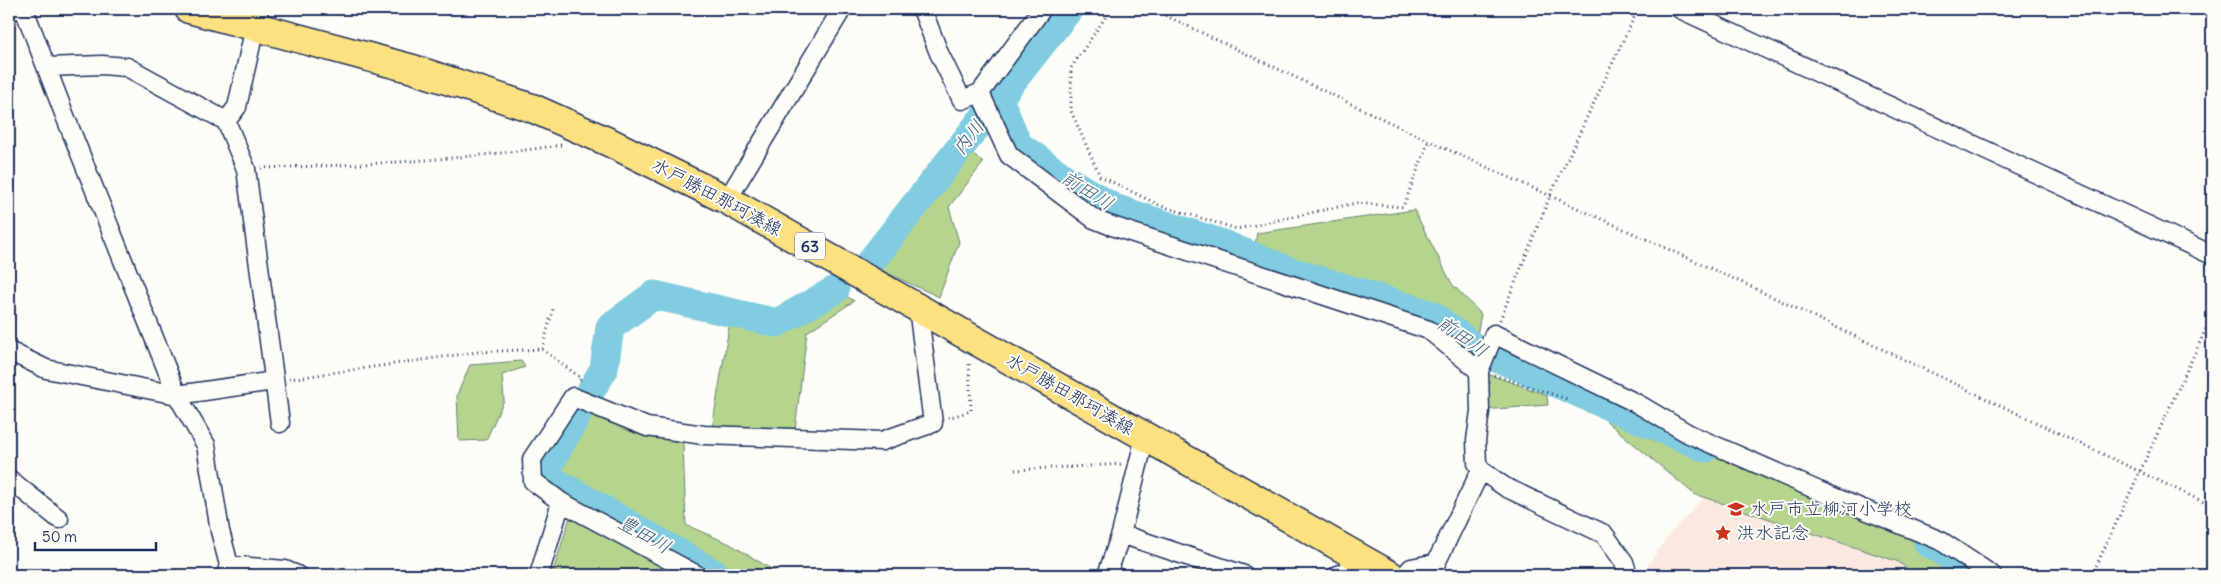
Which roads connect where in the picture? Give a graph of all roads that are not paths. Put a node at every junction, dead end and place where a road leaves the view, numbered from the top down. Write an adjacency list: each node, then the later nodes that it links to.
1 (14, 9): 8 (street)
2 (24, 9): 10 (street)
3 (189, 9): 9 (main road, 水戸勝田那珂湊線 / 63)
4 (842, 9): 13 (street)
5 (922, 9): 11 (street)
6 (1042, 9): 11 (street)
7 (1680, 9): 14 (street)
8 (9, 13)
9 (257, 18): 12 (street); 13 (main road, 水戸勝田那珂湊線 / 63)
10 (46, 67): 12 (street); 19 (street)
11 (982, 98): 17 (street)
12 (226, 121): 18 (street)
13 (727, 200): 15 (main road, 水戸勝田那珂湊線 / 63)
14 (2212, 256)
15 (918, 308): 21 (main road, 水戸勝田那珂湊線 / 63); 24 (street)
16 (9, 351): 19 (street)
17 (1479, 371): 22 (street); 38 (street)
18 (274, 381): 19 (street); 20 (street)
19 (177, 395): 28 (street)
20 (280, 423)
21 (1145, 437): 26 (street); 27 (main road, 水戸勝田那珂湊線 / 63)
22 (1481, 470): 36 (street); 37 (street)
23 (9, 478): 25 (street)
24 (561, 502): 30 (street); 31 (street)
25 (59, 519)
26 (1121, 534): 32 (street); 33 (street)
27 (1358, 557): 34 (street); 35 (main road, 水戸勝田那珂湊線 / 63)
28 (228, 570): 29 (street)
29 (297, 575)
30 (539, 575)
31 (697, 575)
32 (1107, 575)
33 (1244, 575)
34 (1338, 575)
35 (1390, 575)
36 (1405, 575)
37 (1628, 575)
38 (1992, 575)

